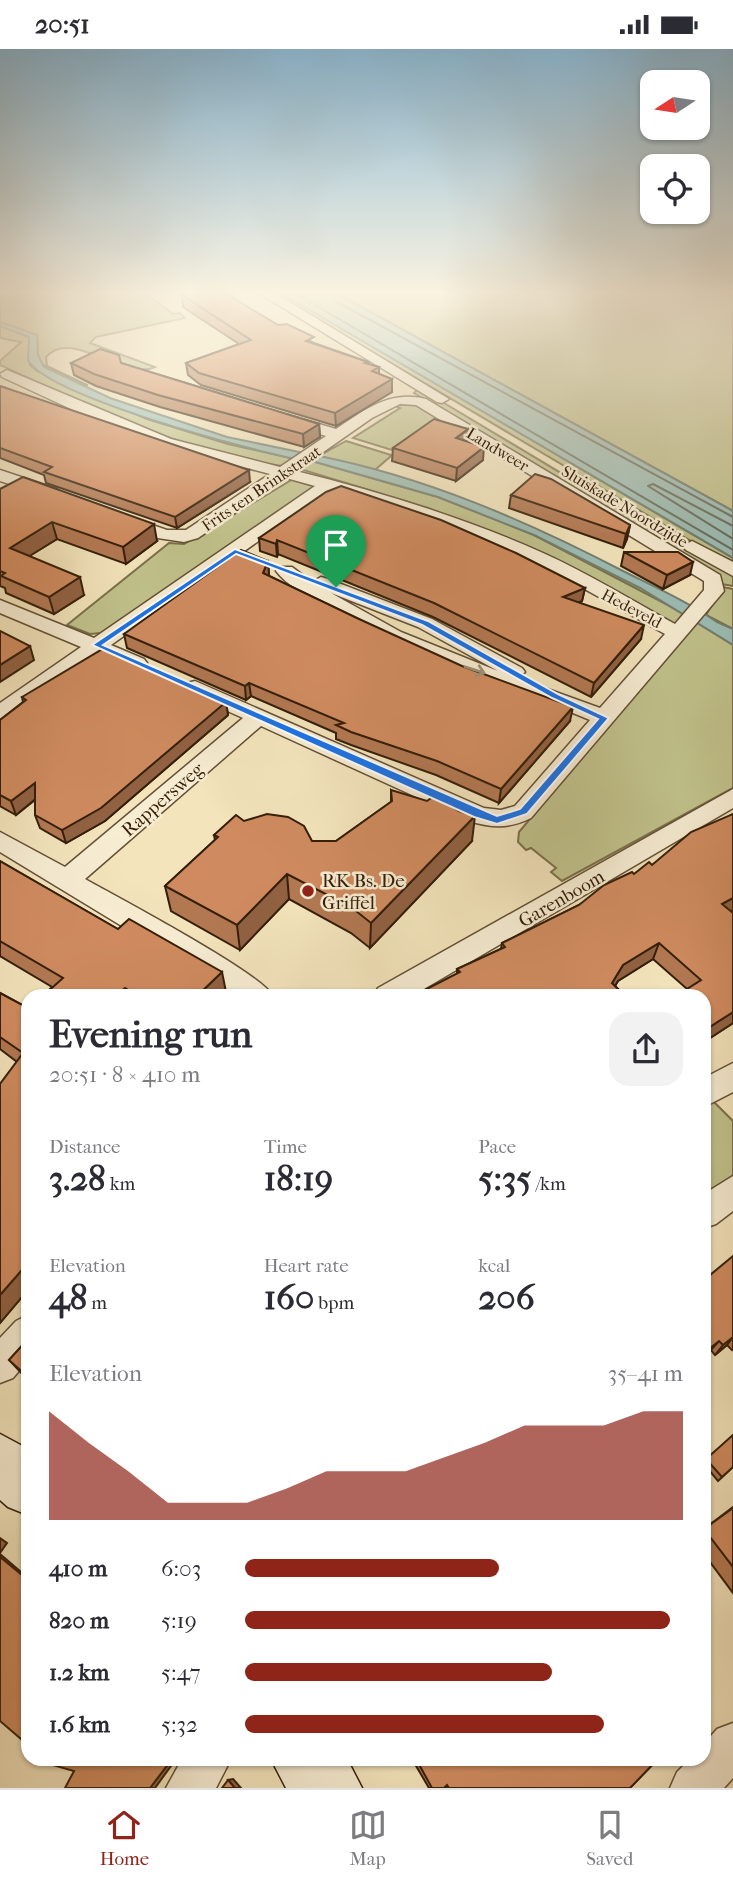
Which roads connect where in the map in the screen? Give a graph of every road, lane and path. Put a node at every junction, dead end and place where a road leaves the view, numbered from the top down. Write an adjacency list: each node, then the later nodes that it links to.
1 (400, 373): 12 (street, Sluiskade Noordzijde)
2 (7, 374): 5 (street, Hedeveld)
3 (273, 415): 4 (street)
4 (338, 435): 5 (street, Frits ten Brinkstraat); 14 (street, Landweer)
5 (286, 472): 7 (street, Hedeveld); 9 (street, Frits ten Brinkstraat)
6 (0, 475): 8 (street)
7 (330, 483): 10 (street, Frits ten Brinkstraat); 14 (street, Hedeveld)
8 (68, 500)
9 (106, 513)
10 (235, 551): 11 (street); 15 (street, Frits ten Brinkstraat)
11 (272, 566): 20 (street)
12 (733, 570)
13 (0, 606): 15 (street)
14 (682, 627): 20 (street, Hedeveld)
15 (97, 645): 16 (street); 18 (street, Frits ten Brinkstraat)
16 (154, 670)
17 (177, 680): 19 (street, Hedeveld)
18 (0, 713)
19 (258, 717): 20 (street, Hedeveld); 23 (street, Rappersweg)
20 (604, 718)
21 (733, 797): 25 (street, Garenboom)
22 (0, 841): 23 (street)
23 (65, 882): 24 (street)
24 (249, 989)
25 (400, 989)
26 (733, 1076): 27 (street)
27 (711, 1090)
28 (733, 1191): 29 (street)
29 (711, 1208)
30 (21, 1341): 31 (street)
31 (0, 1364)
32 (0, 1462): 33 (street)
33 (21, 1481)
34 (733, 1745): 39 (street)
35 (204, 1766): 37 (street)
36 (310, 1766): 38 (street)
37 (189, 1788)
38 (329, 1788)
39 (693, 1788)

